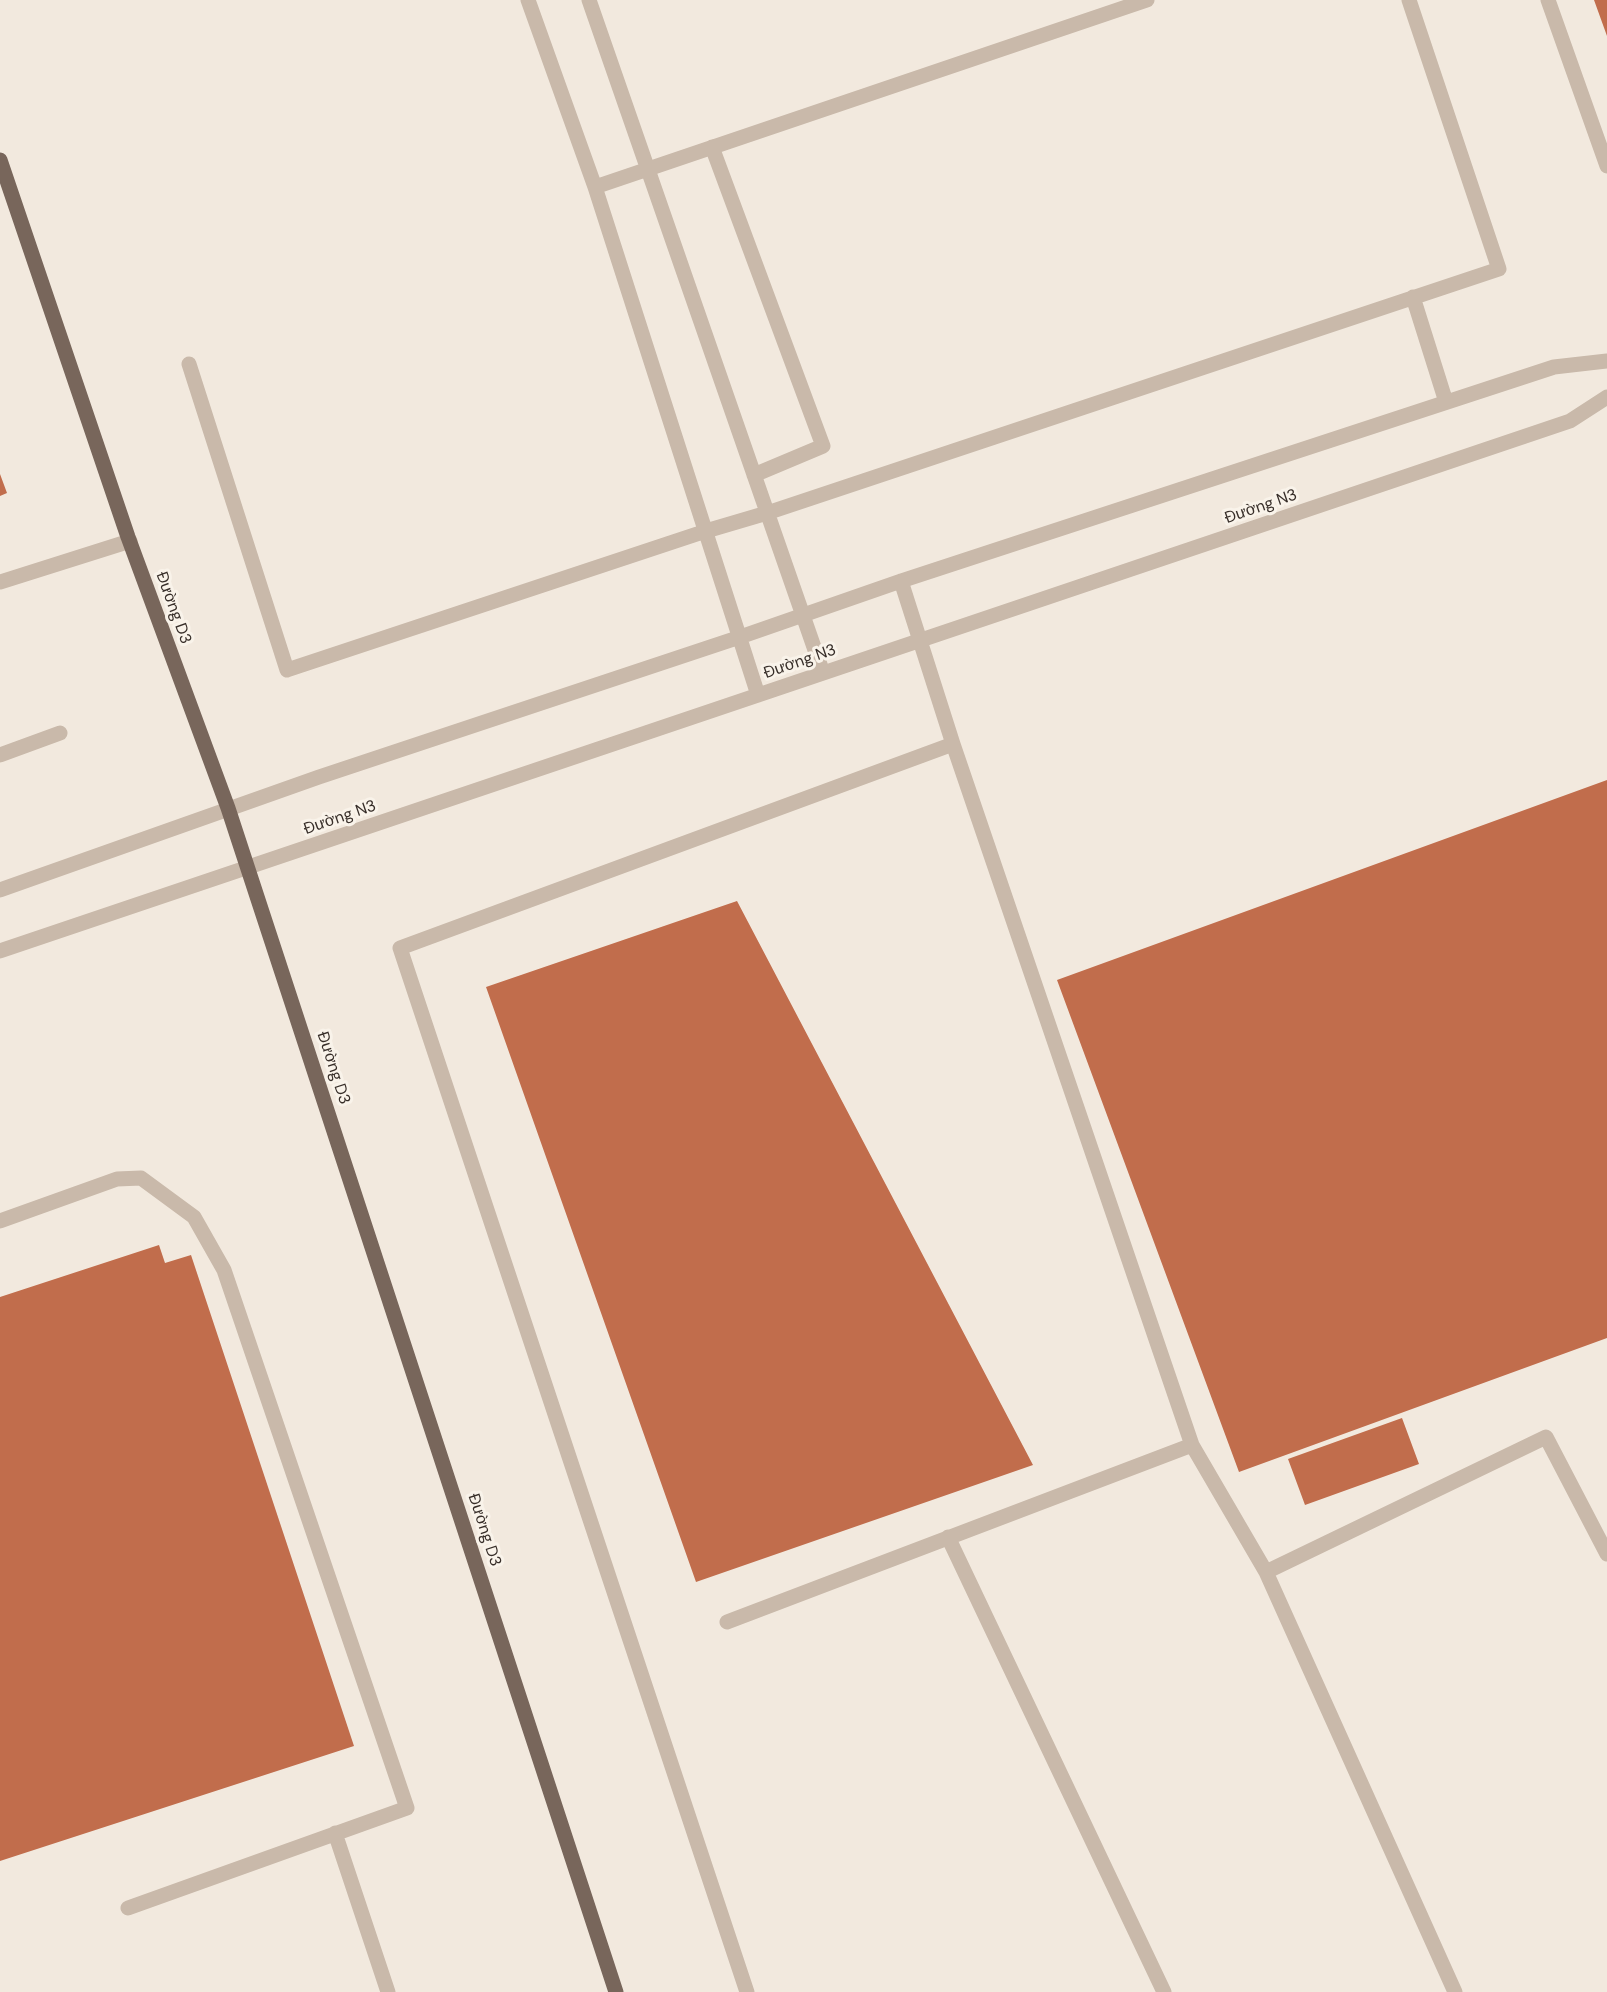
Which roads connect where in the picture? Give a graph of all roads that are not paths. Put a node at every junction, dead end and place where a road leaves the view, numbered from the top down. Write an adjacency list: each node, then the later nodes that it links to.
1 (528, 0): 10 (street)
2 (589, 0): 9 (street)
3 (1147, 0): 6 (street)
4 (1409, 0): 11 (street)
5 (1548, 0): 8 (street)
6 (712, 147): 9 (street); 16 (street)
7 (0, 160): 19 (main road, Đường D3)
8 (1607, 166)
9 (648, 169): 10 (street); 16 (street)
10 (595, 187): 18 (street)
11 (1413, 297): 15 (street); 17 (street)
12 (1607, 361): 15 (street)
13 (189, 364): 18 (street)
14 (1607, 397): 24 (street, Đường N3)
15 (1446, 402): 20 (street)
16 (754, 475): 17 (street)
17 (767, 513): 18 (street); 22 (street)
18 (706, 531): 23 (street)
19 (130, 542): 21 (street); 30 (main road, Đường D3)
20 (901, 581): 22 (street); 24 (street)
21 (0, 582)
22 (802, 615): 23 (street); 25 (street)
23 (740, 637): 26 (street); 30 (street)
24 (920, 641): 25 (street, Đường N3); 28 (street)
25 (823, 673): 26 (street, Đường N3)
26 (758, 695): 31 (street, Đường N3)
27 (60, 733): 29 (street)
28 (953, 744): 35 (street); 44 (street)
29 (0, 755)
30 (228, 808): 31 (main road, Đường D3); 32 (street)
31 (247, 868): 33 (street, Đường N3); 43 (main road, Đường D3)
32 (0, 890)
33 (0, 951)
34 (0, 1221): 40 (street)
35 (1192, 1444): 36 (street); 38 (street)
36 (948, 1538): 39 (street); 45 (street)
37 (1607, 1554): 38 (street)
38 (1266, 1572): 46 (street)
39 (727, 1622)
40 (335, 1833): 41 (street); 42 (street)
41 (128, 1908)
42 (388, 1992)
43 (616, 1992)
44 (747, 1992)
45 (1164, 1992)
46 (1455, 1992)

